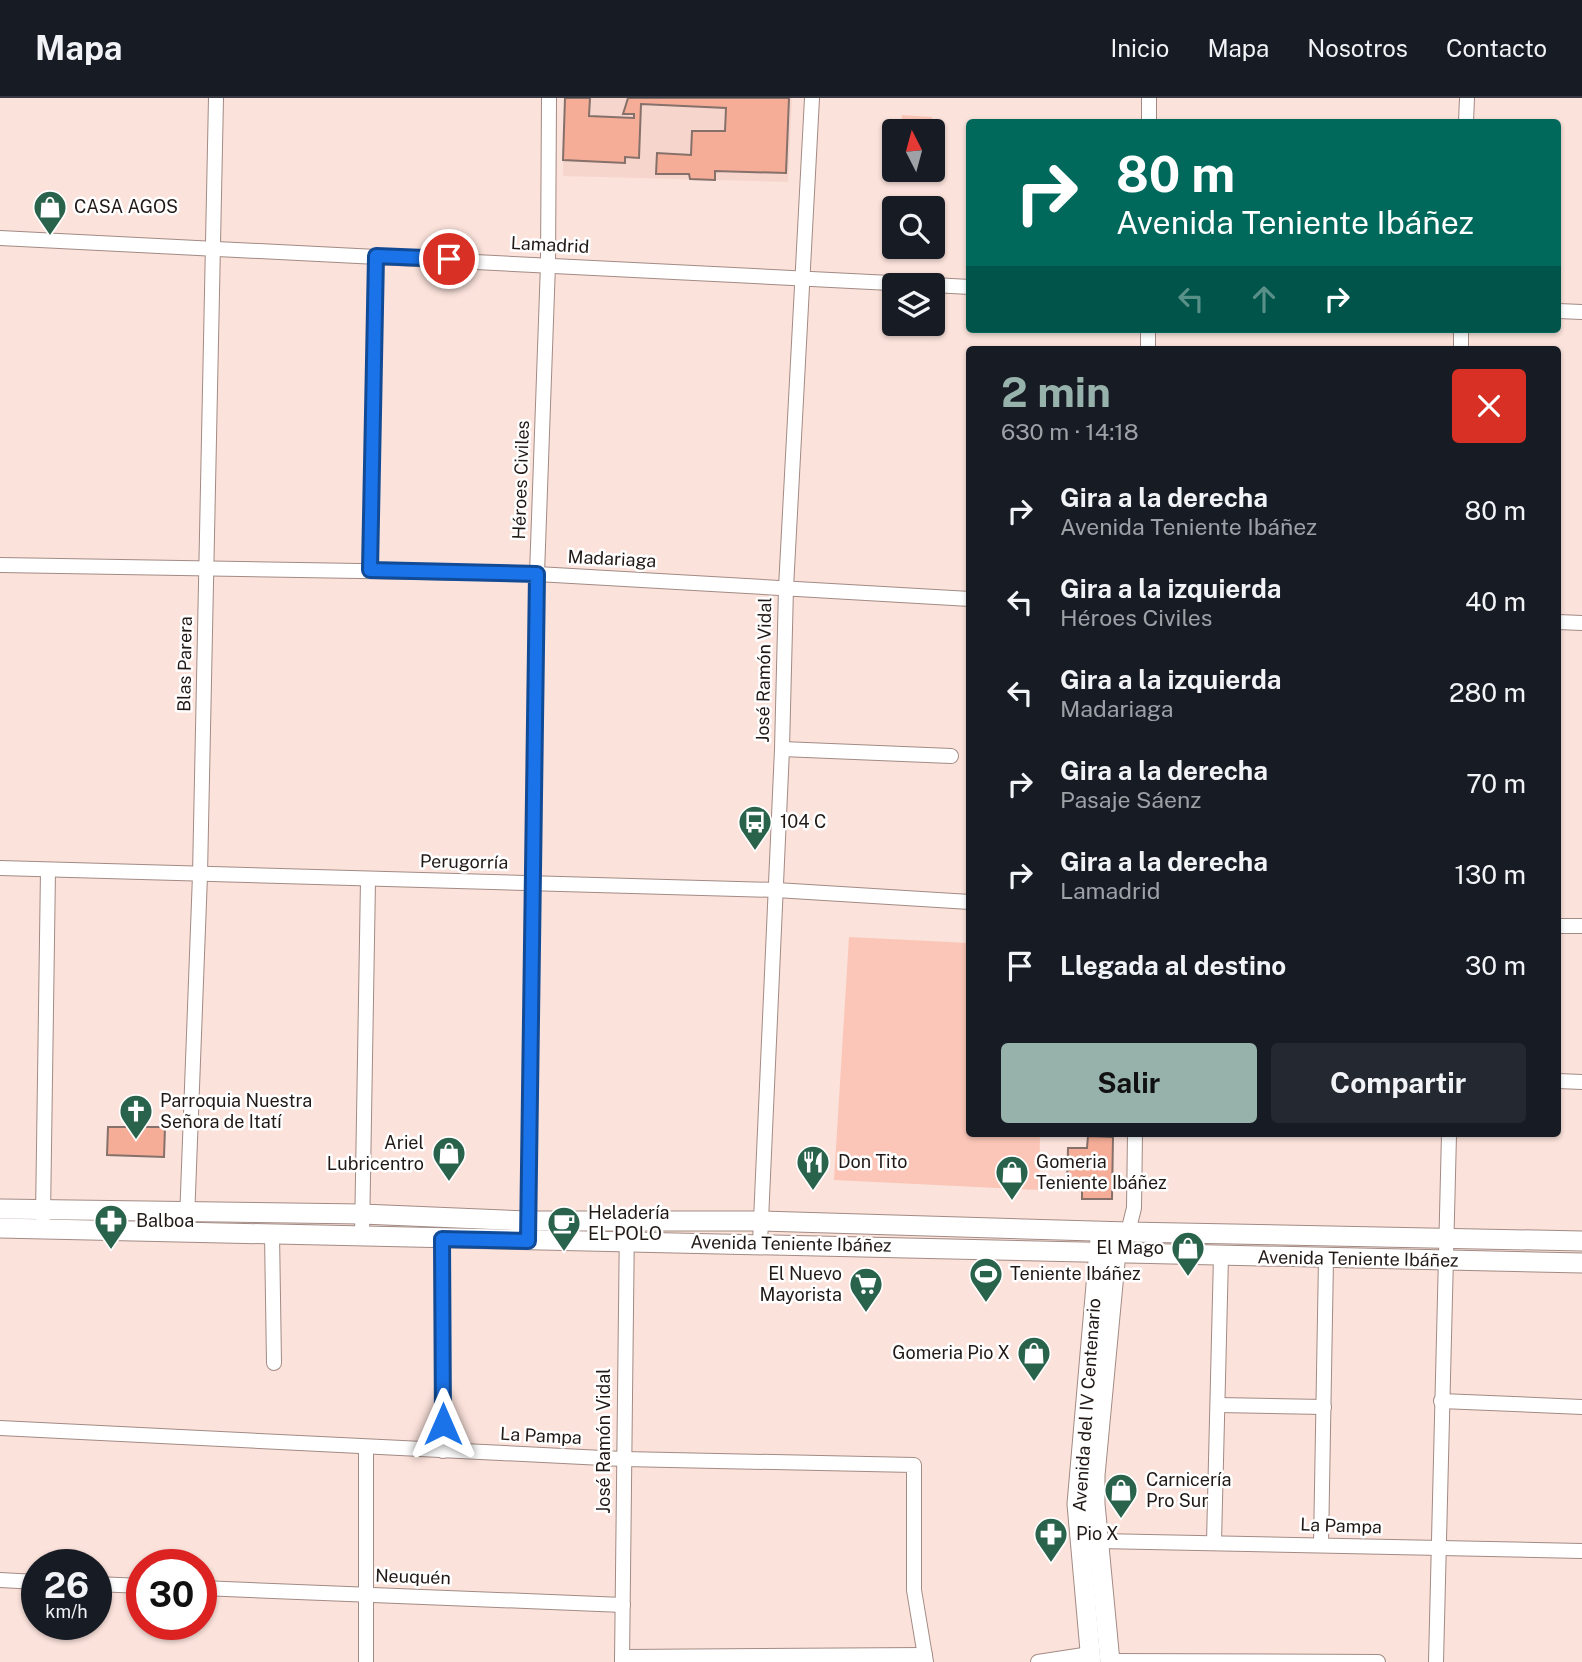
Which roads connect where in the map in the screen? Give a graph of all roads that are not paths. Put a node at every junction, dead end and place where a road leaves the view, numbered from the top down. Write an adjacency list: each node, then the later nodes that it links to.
1 (216, 98): 9 (street, Blas Parera)
2 (549, 98): 11 (street, Héroes Civiles)
3 (812, 98): 12 (street, José Ramón Vidal)
4 (1149, 98): 6 (street)
5 (1467, 98): 7 (street)
6 (1149, 119)
7 (1466, 119)
8 (0, 238): 9 (street, Lamadrid)
9 (211, 250): 10 (street, Lamadrid); 19 (street, Blas Parera)
10 (376, 256): 11 (street, Lamadrid); 20 (street)
11 (548, 264): 12 (street, Lamadrid); 21 (street, Héroes Civiles)
12 (802, 280): 13 (street, Lamadrid); 22 (street, José Ramón Vidal)
13 (882, 283)
14 (945, 286): 15 (street, Lamadrid)
15 (966, 287)
16 (1561, 311): 17 (street)
17 (1582, 312)
18 (0, 565): 19 (street, Madariaga)
19 (206, 567): 20 (street, Madariaga); 30 (street, Blas Parera)
20 (370, 570): 21 (street, Madariaga)
21 (537, 574): 22 (street, Madariaga); 32 (street, Héroes Civiles)
22 (786, 588): 23 (street, Madariaga); 26 (street, José Ramón Vidal)
23 (966, 599)
24 (1561, 622): 25 (street)
25 (1582, 623)
26 (782, 749): 27 (street); 33 (street, José Ramón Vidal)
27 (951, 756)
28 (0, 868): 29 (street, Perugorría)
29 (48, 870): 30 (street, Perugorría); 42 (street)
30 (201, 875): 31 (street, Perugorría); 44 (street, Blas Parera)
31 (368, 880): 32 (street, Perugorría); 43 (street)
32 (535, 883): 33 (street, Perugorría); 49 (street, Héroes Civiles)
33 (776, 890): 34 (street, Perugorría); 46 (street, José Ramón Vidal)
34 (966, 902)
35 (1561, 926): 36 (street)
36 (1582, 926)
37 (1561, 1081): 38 (street)
38 (1582, 1082)
39 (1135, 1137): 51 (street)
40 (1449, 1137): 54 (street)
41 (0, 1209): 42 (main road, Avenida Teniente Ibáñez)
42 (43, 1209): 44 (main road, Avenida Teniente Ibáñez); 48 (street)
43 (362, 1214): 44 (main road, Avenida Teniente Ibáñez); 49 (main road, Avenida Teniente Ibáñez); 53 (street)
44 (187, 1221): 48 (main road, Avenida Teniente Ibáñez); 52 (main road, Avenida Teniente Ibáñez)
45 (627, 1221): 46 (main road, Avenida Teniente Ibáñez); 49 (main road, Avenida Teniente Ibáñez); 57 (street, José Ramón Vidal)
46 (761, 1222): 50 (main road, Avenida Teniente Ibáñez); 58 (street, José Ramón Vidal)
47 (0, 1228): 48 (main road, Avenida Teniente Ibáñez)
48 (42, 1229)
49 (528, 1231): 55 (main road, Avenida Teniente Ibáñez); 57 (main road, Avenida Teniente Ibáñez)
50 (1101, 1231): 51 (main road, Avenida Teniente Ibáñez); 59 (main road, Avenida del IV Centenario)
51 (1128, 1232): 54 (main road, Avenida Teniente Ibáñez); 59 (main road, Avenida del IV Centenario)
52 (272, 1234): 53 (main road, Avenida Teniente Ibáñez); 64 (street)
53 (362, 1236): 55 (main road, Avenida Teniente Ibáñez)
54 (1445, 1238): 56 (main road, Avenida Teniente Ibáñez); 62 (street)
55 (442, 1239): 71 (street)
56 (1582, 1241)
57 (626, 1242): 58 (main road, Avenida Teniente Ibáñez); 72 (street, José Ramón Vidal)
58 (760, 1243): 59 (main road, Avenida Teniente Ibáñez)
59 (1108, 1251): 60 (main road, Avenida Teniente Ibáñez); 73 (main road, Avenida del IV Centenario); 85 (main road, Avenida del IV Centenario)
60 (1221, 1256): 61 (main road, Avenida Teniente Ibáñez); 66 (street)
61 (1326, 1259): 62 (main road, Avenida Teniente Ibáñez); 67 (street)
62 (1444, 1261): 63 (main road, Avenida Teniente Ibáñez); 65 (street)
63 (1582, 1263)
64 (274, 1363)
65 (1441, 1401): 68 (street); 76 (street)
66 (1218, 1405): 67 (street); 74 (street)
67 (1324, 1407): 75 (street)
68 (1582, 1407)
69 (0, 1428): 70 (street, La Pampa)
70 (366, 1447): 71 (street, La Pampa); 81 (street)
71 (443, 1451): 72 (street, La Pampa)
72 (623, 1459): 82 (street, José Ramón Vidal); 84 (street, La Pampa)
73 (1099, 1541): 74 (street, La Pampa); 85 (main road, Avenida del IV Centenario)
74 (1214, 1542): 75 (street, La Pampa)
75 (1321, 1545): 76 (street, La Pampa)
76 (1439, 1548): 77 (street, La Pampa); 90 (street)
77 (1582, 1550)
78 (0, 1580): 79 (street)
79 (21, 1581)
80 (217, 1589): 81 (street, Neuquén)
81 (365, 1594): 82 (street, Neuquén); 86 (street)
82 (623, 1605): 83 (street, José Ramón Vidal)
83 (622, 1659): 84 (street)
84 (926, 1659)
85 (1100, 1660): 87 (street); 88 (street)
86 (366, 1662)
87 (1038, 1662)
88 (1301, 1662): 89 (street)
89 (1378, 1662)
90 (1436, 1662)

